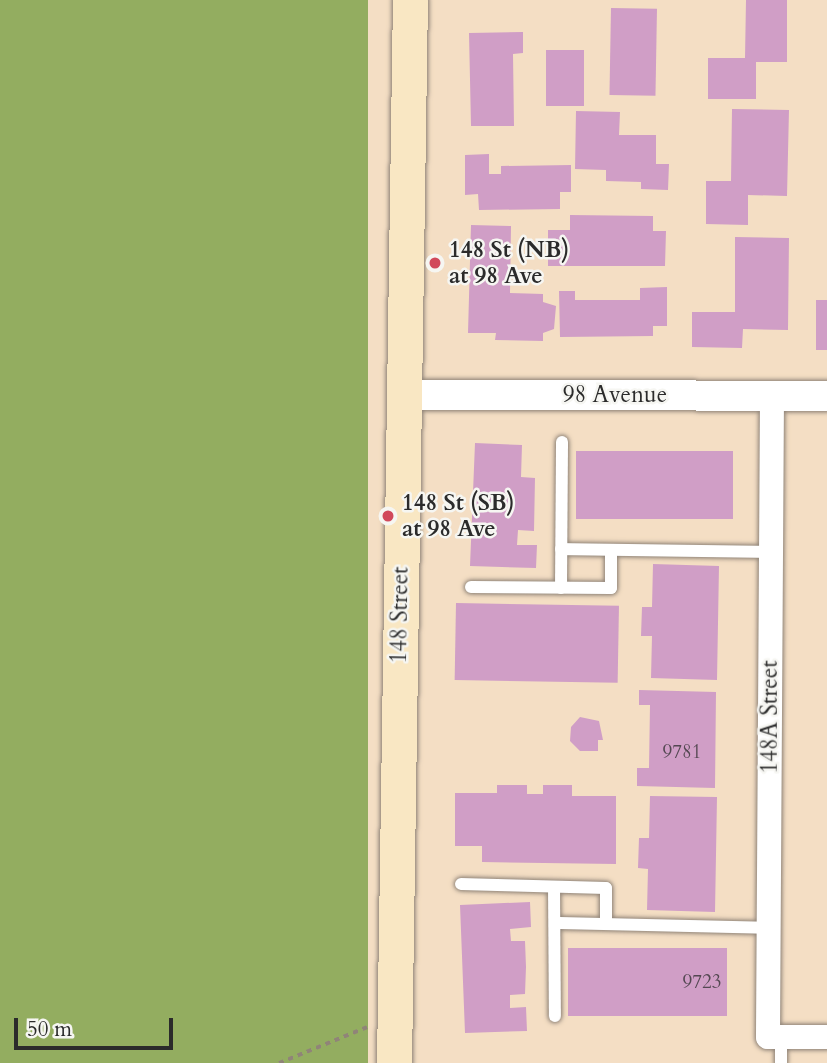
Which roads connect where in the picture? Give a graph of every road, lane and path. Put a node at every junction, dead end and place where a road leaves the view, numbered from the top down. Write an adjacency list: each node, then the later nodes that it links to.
1 (410, 0): 2 (main road, 148 Street)
2 (402, 395): 3 (street, 98 Avenue); 21 (main road, 148 Street)
3 (772, 396): 4 (street, 98 Avenue); 8 (street, 148A Street)
4 (827, 396)
5 (562, 442): 6 (lane)
6 (561, 549): 7 (lane); 10 (lane)
7 (611, 550): 8 (lane); 10 (lane)
8 (769, 552): 15 (street, 148A Street)
9 (471, 587): 10 (lane)
10 (561, 588)
11 (461, 884): 12 (lane)
12 (554, 887): 13 (lane); 14 (lane)
13 (555, 923): 14 (lane); 16 (lane)
14 (606, 924): 15 (lane)
15 (771, 928): 18 (street, 148A Street)
16 (555, 1016)
17 (374, 1024): 20 (path)
18 (775, 1037): 19 (street); 22 (lane)
19 (827, 1037)
20 (279, 1063)
21 (394, 1063)
22 (781, 1063)

